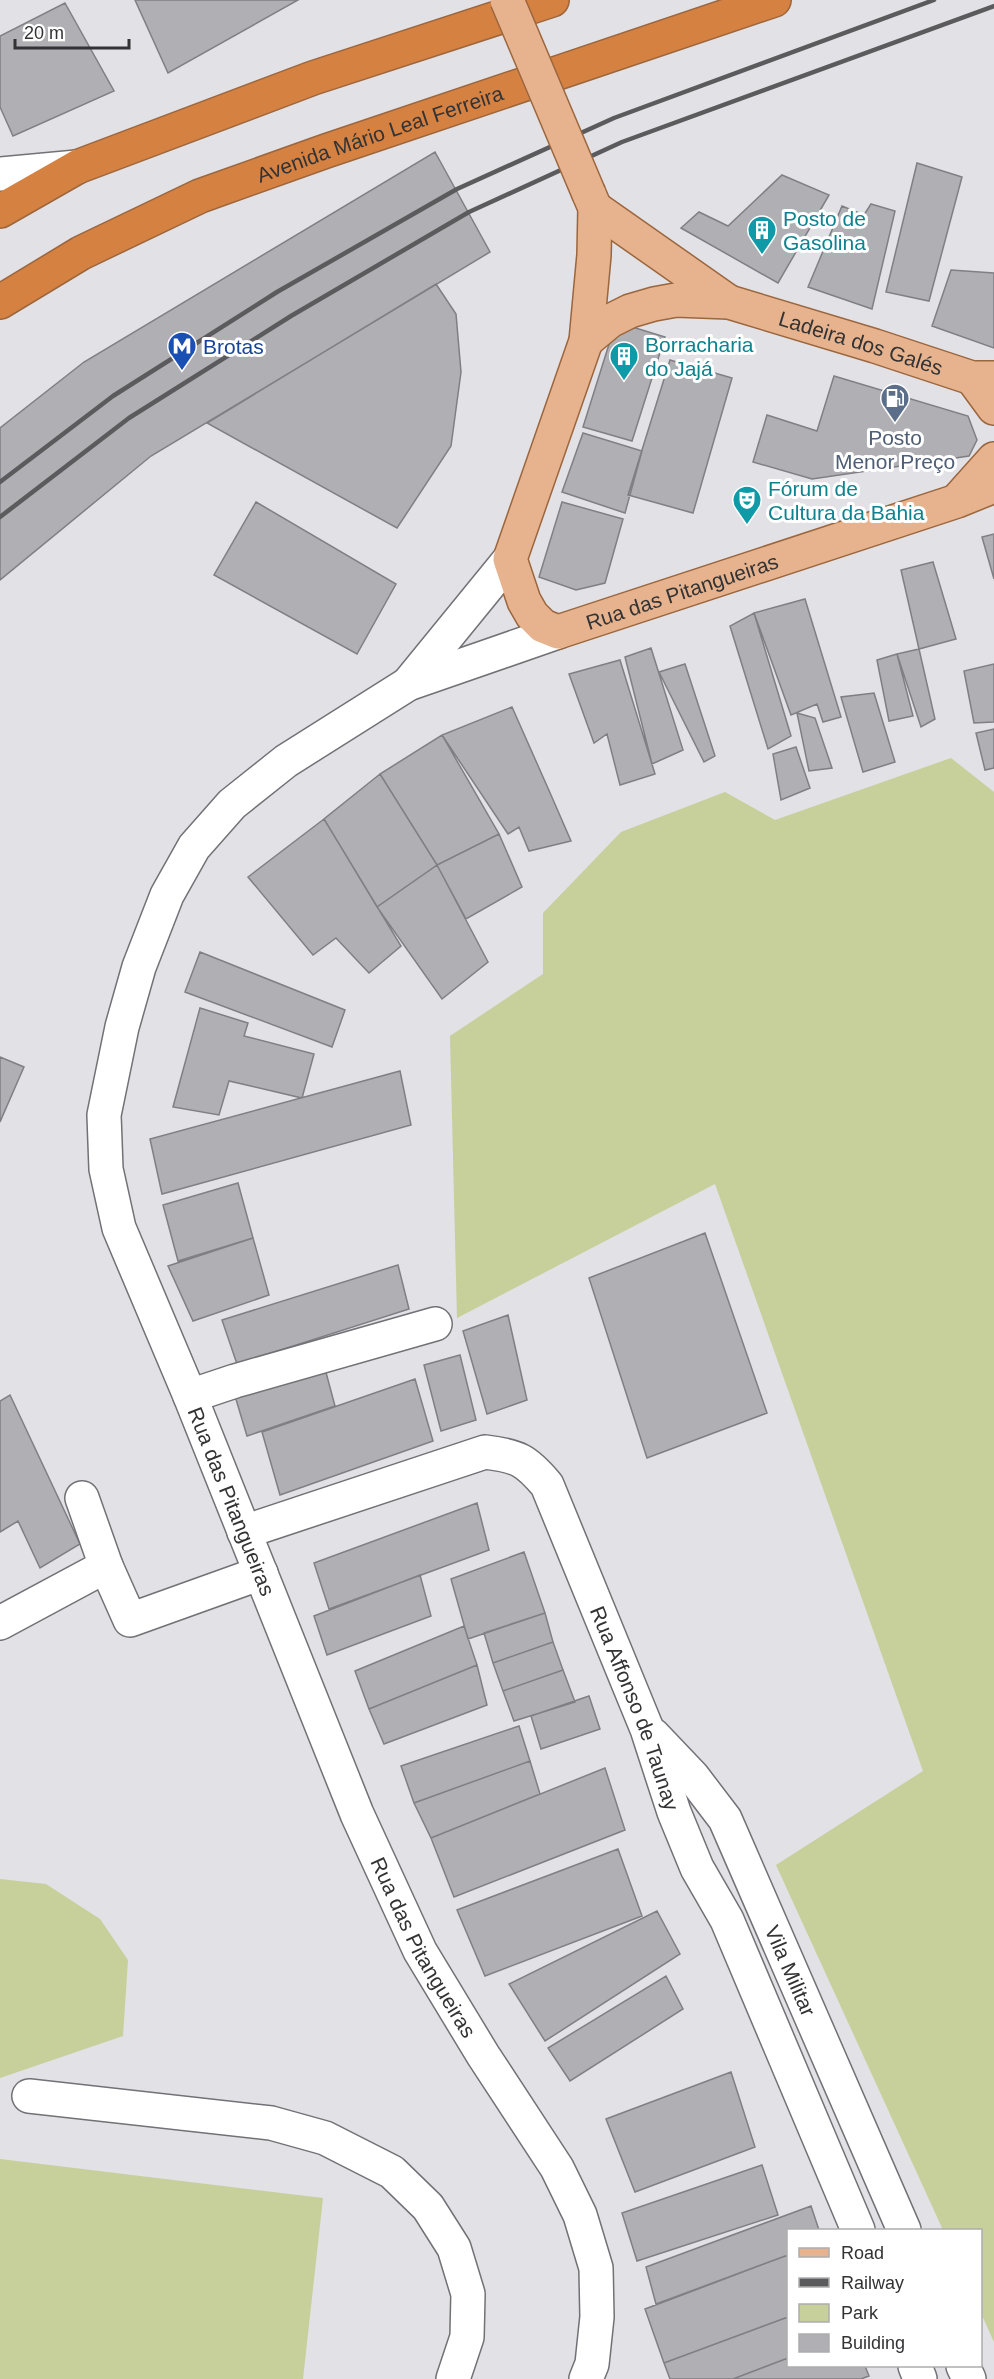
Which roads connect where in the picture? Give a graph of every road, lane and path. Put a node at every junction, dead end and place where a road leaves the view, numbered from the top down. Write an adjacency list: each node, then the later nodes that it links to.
1 (507, 0): 6 (main road, bridge)
2 (552, 0): 4 (highway)
3 (774, 0): 8 (highway, Avenida Mário Leal Ferreira)
4 (77, 167): 5 (street); 7 (highway)
5 (0, 174)
6 (592, 201): 9 (main road); 10 (main road)
7 (0, 211)
8 (0, 302)
9 (729, 302): 10 (main road); 11 (main road, Ladeira dos Galés)
10 (586, 340): 16 (main road)
11 (983, 378): 12 (main road)
12 (994, 408)
13 (994, 459): 15 (main road)
14 (994, 486): 15 (main road)
15 (957, 501): 17 (main road, Rua das Pitangueiras)
16 (510, 559): 17 (main road); 18 (street, Rua das Pitangueiras)
17 (558, 632): 18 (street, Rua das Pitangueiras)
18 (408, 684): 20 (street, Rua das Pitangueiras)
19 (435, 1324): 20 (street)
20 (190, 1396): 22 (street, Rua das Pitangueiras)
21 (82, 1498): 23 (street)
22 (244, 1532): 24 (street, Rua das Pitangueiras); 26 (street, Rua Affonso de Taunay)
23 (106, 1566): 24 (street); 25 (street)
24 (261, 1573): 31 (street, Rua das Pitangueiras)
25 (0, 1623)
26 (647, 1729): 28 (street, Rua Affonso de Taunay); 29 (street, Vila Militar)
27 (29, 2096): 30 (street)
28 (858, 2229)
29 (904, 2229)
30 (453, 2379)
31 (586, 2379)

